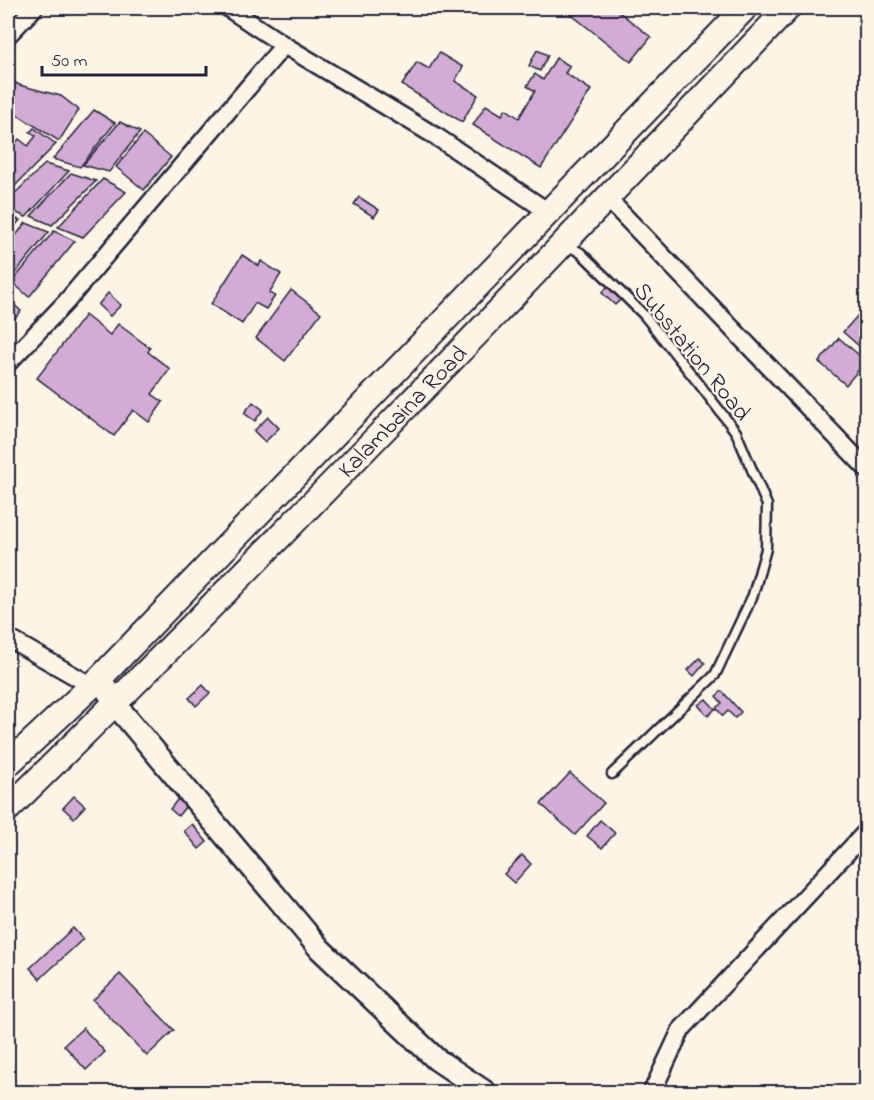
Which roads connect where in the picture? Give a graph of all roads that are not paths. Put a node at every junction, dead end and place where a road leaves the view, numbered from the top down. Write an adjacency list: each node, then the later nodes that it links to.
1 (34, 8): 5 (street)
2 (228, 8): 6 (street)
3 (745, 8): 8 (main road, Kalambaina Road)
4 (788, 8): 7 (main road, Kalambaina Road)
5 (8, 35)
6 (284, 45): 8 (street); 10 (street)
7 (607, 198): 9 (main road, Kalambaina Road); 11 (street)
8 (547, 211): 13 (main road, Kalambaina Road)
9 (563, 243): 14 (main road, Kalambaina Road); 16 (lane, Substation Road)
10 (8, 363)
11 (867, 468)
12 (8, 638): 13 (street)
13 (96, 682): 14 (street); 15 (main road, Kalambaina Road)
14 (115, 704): 17 (main road, Kalambaina Road); 19 (street)
15 (8, 764)
16 (612, 774)
17 (8, 809)
18 (867, 832): 20 (street)
19 (485, 1092)
20 (652, 1092)

